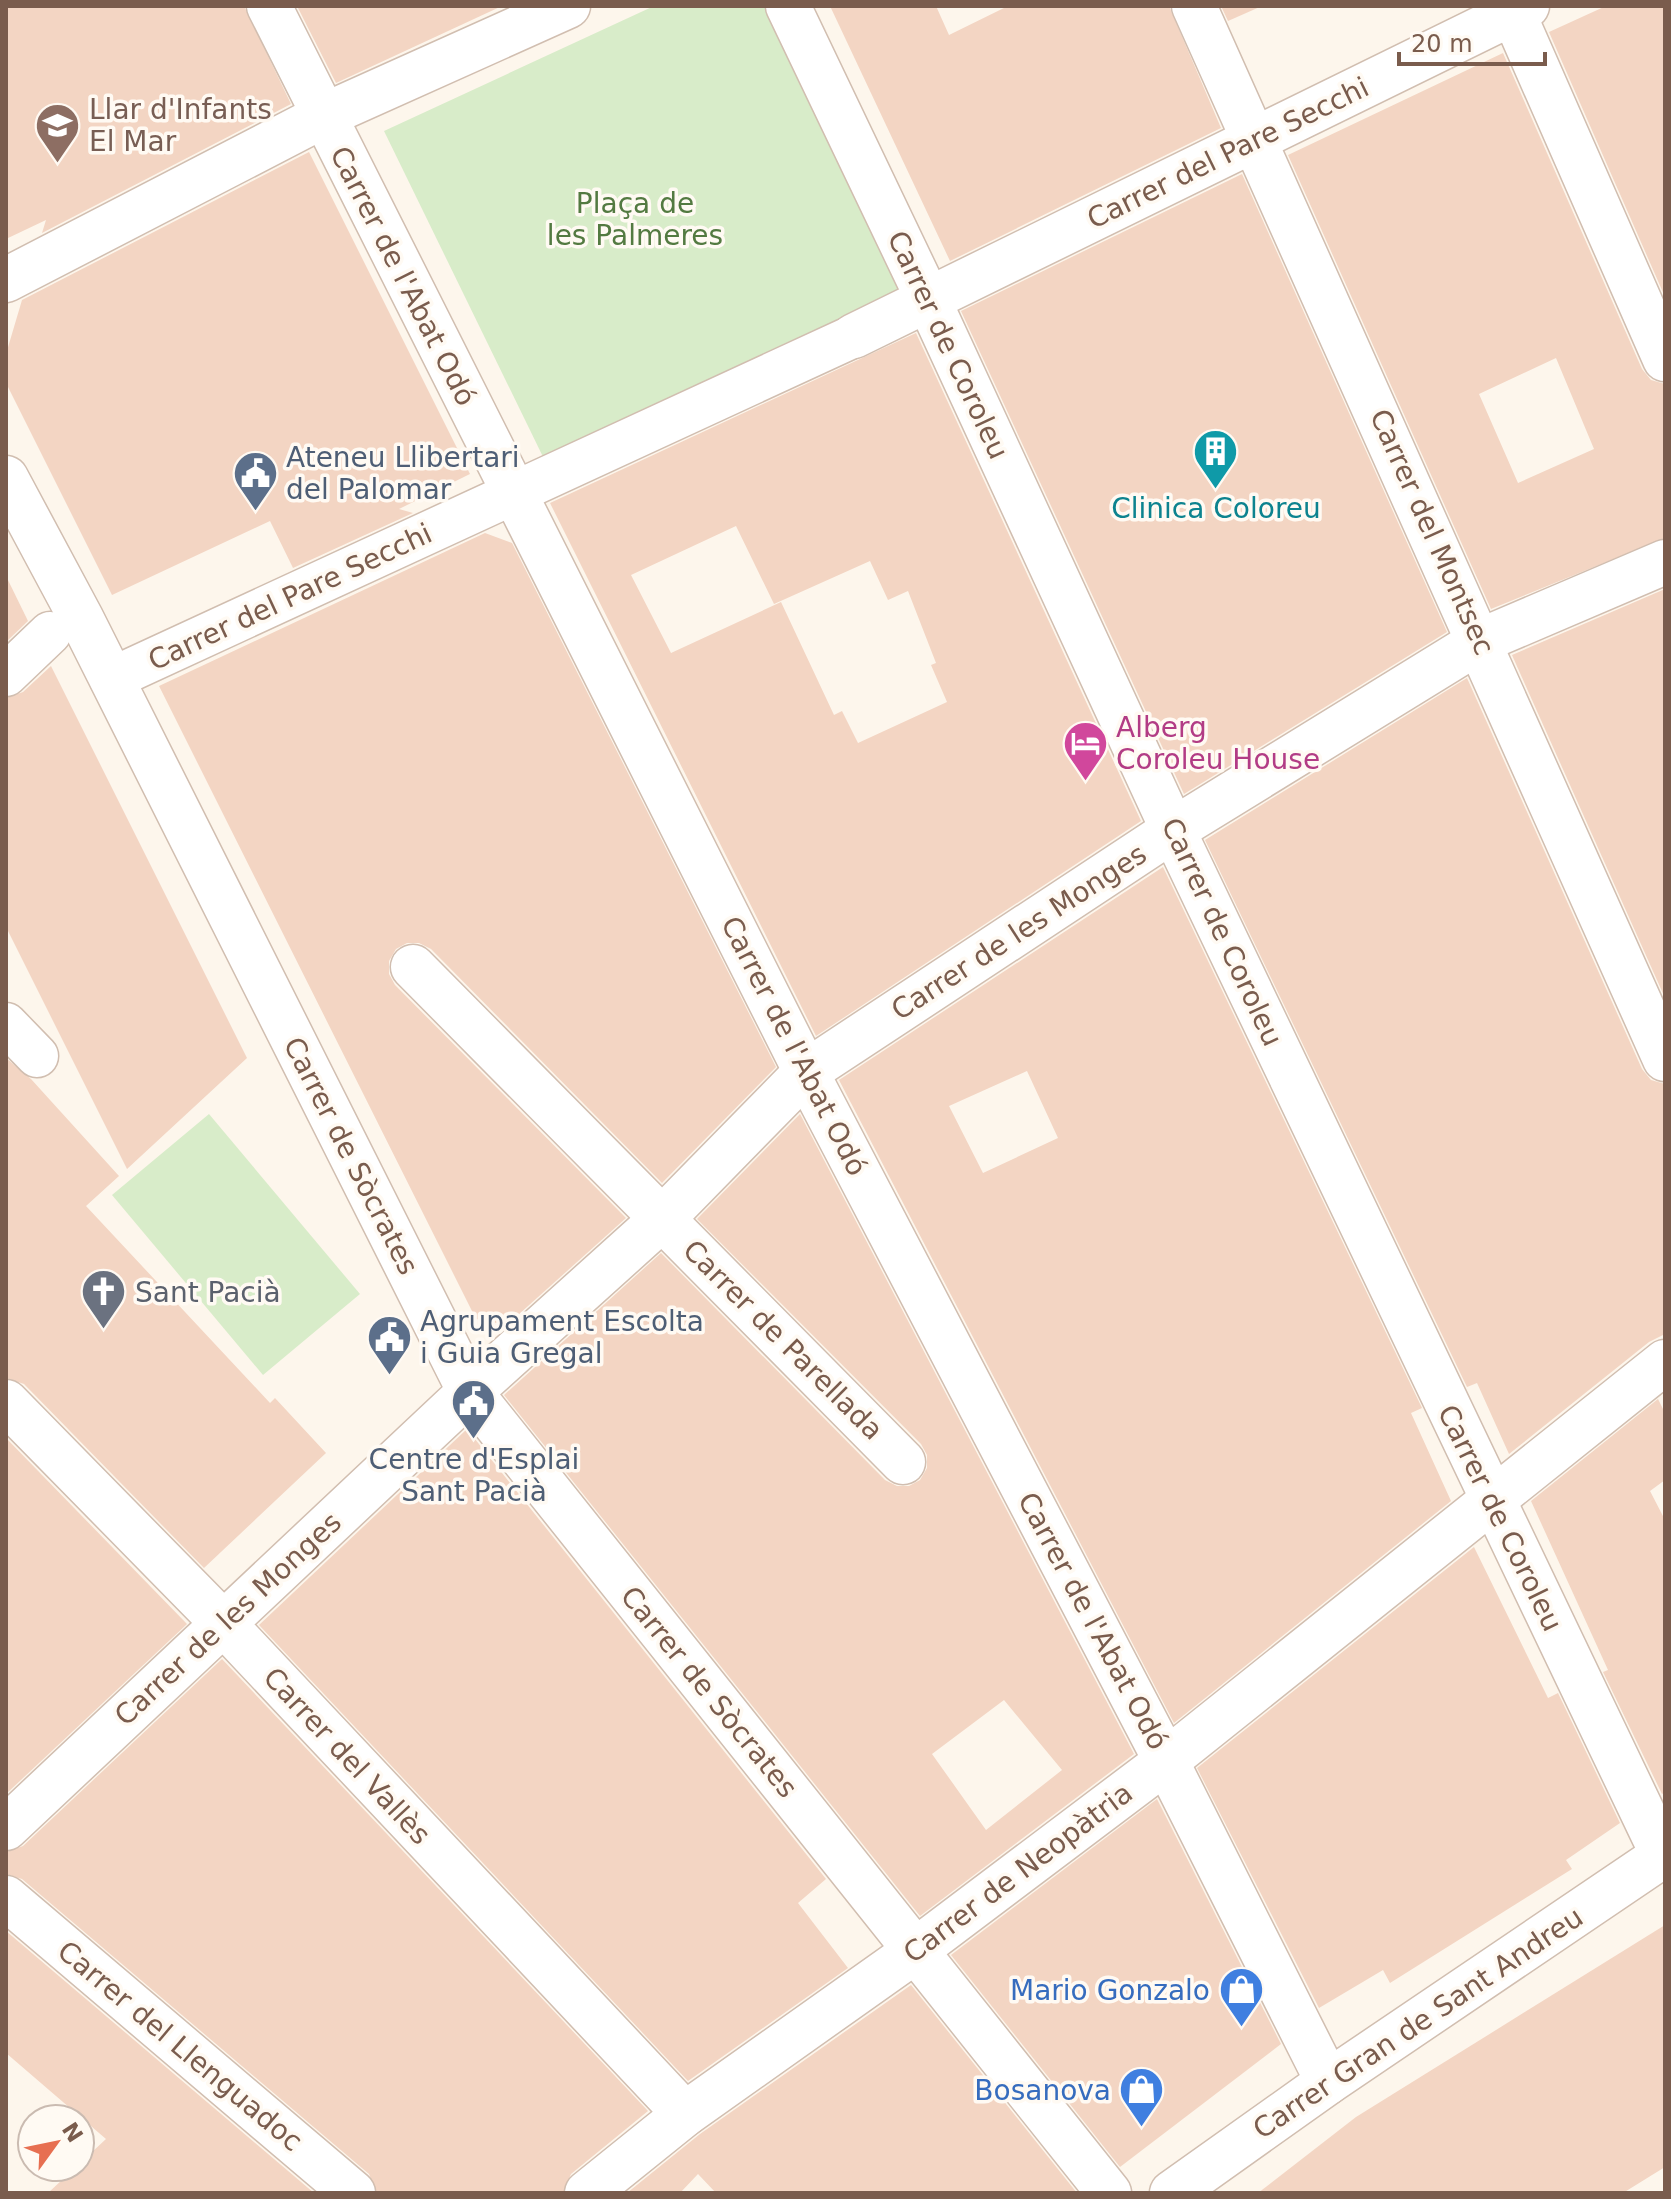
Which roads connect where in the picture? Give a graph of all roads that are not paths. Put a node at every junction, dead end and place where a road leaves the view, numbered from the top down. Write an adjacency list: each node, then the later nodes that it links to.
1 (269, 6): 6 (street, Carrer de l'Abat Odó)
2 (568, 6): 6 (street)
3 (788, 6): 9 (street, Carrer de Coroleu)
4 (1194, 6): 7 (street, Carrer del Montsec)
5 (1517, 8): 7 (street, Carrer del Pare Secchi); 11 (street)
6 (323, 116): 8 (street); 13 (street, Carrer de l'Abat Odó)
7 (1257, 140): 9 (street, Carrer del Pare Secchi); 16 (street, Carrer del Montsec)
8 (6, 280)
9 (928, 299): 10 (street); 19 (street, Carrer de Coroleu)
10 (854, 336): 13 (street)
11 (1665, 359)
12 (6, 478): 18 (street, Carrer de Sòcrates)
13 (514, 495): 18 (street, Carrer del Pare Secchi); 24 (street, Carrer de l'Abat Odó)
14 (1665, 562): 16 (street, Carrer de les Monges)
15 (50, 633): 17 (street)
16 (1480, 641): 19 (street, Carrer de les Monges); 23 (street, Carrer del Montsec)
17 (6, 675)
18 (111, 679): 27 (street, Carrer de Sòcrates)
19 (1173, 830): 24 (street, Carrer de les Monges); 30 (street, Carrer de Coroleu)
20 (413, 967): 25 (street)
21 (6, 1024): 22 (street)
22 (37, 1056)
23 (1665, 1059)
24 (806, 1072): 25 (street, Carrer de les Monges); 32 (street, Carrer de l'Abat Odó)
25 (663, 1218): 27 (street, Carrer de les Monges); 29 (street, Carrer de Parellada)
26 (1665, 1362): 30 (street, Carrer de Neopàtria)
27 (470, 1392): 31 (street, Carrer de les Monges); 36 (street, Carrer de Sòcrates)
28 (6, 1402): 31 (street, Carrer del Vallès)
29 (903, 1462)
30 (1491, 1500): 32 (street, Carrer de Neopàtria); 34 (street, Carrer de Coroleu)
31 (223, 1623): 33 (street, Carrer de les Monges); 38 (street, Carrer del Vallès)
32 (1166, 1761): 36 (street, Carrer de Neopàtria); 37 (street, Carrer de l'Abat Odó)
33 (6, 1828)
34 (1664, 1854): 37 (street, Carrer Gran de Sant Andreu)
35 (6, 1898): 39 (street, Carrer del Llenguadoc)
36 (917, 1949): 38 (street, Carrer de Neopàtria); 41 (street, Carrer de Sòcrates)
37 (1328, 2082): 42 (street, Carrer Gran de Sant Andreu)
38 (685, 2114): 40 (street, Carrer de Neopàtria)
39 (353, 2193)
40 (587, 2193)
41 (1109, 2193)
42 (1172, 2193)

